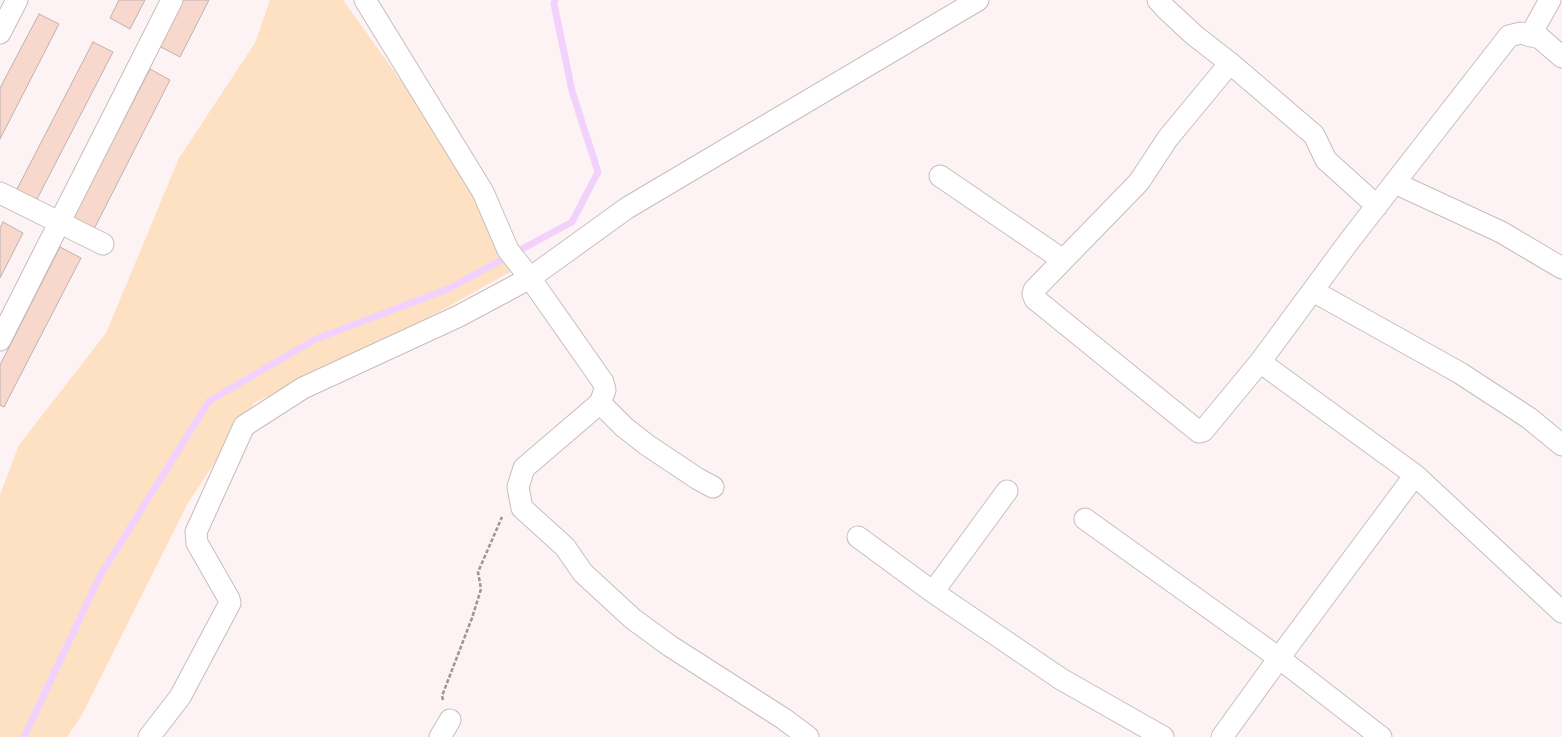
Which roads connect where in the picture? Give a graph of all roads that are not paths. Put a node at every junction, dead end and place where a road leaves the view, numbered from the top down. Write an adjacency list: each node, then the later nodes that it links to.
1 (17, 0): 7 (street)
2 (172, 0): 15 (street)
3 (365, 0): 19 (street)
4 (978, 0): 19 (street)
5 (1158, 0): 10 (street)
6 (1550, 0): 8 (street)
7 (0, 33)
8 (1530, 36): 9 (street); 12 (street)
9 (1562, 57)
10 (1230, 63): 14 (street); 17 (street)
11 (940, 176): 17 (street)
12 (1395, 183): 14 (street); 18 (street)
13 (0, 194): 15 (street)
14 (1377, 206): 20 (street)
15 (59, 222): 16 (street); 21 (street)
16 (103, 244)
17 (1063, 260): 22 (street)
18 (1562, 268)
19 (527, 275): 23 (street); 33 (street)
20 (1313, 291): 22 (street); 24 (street)
21 (0, 340)
22 (1260, 362): 25 (street)
23 (600, 403): 26 (street); 34 (street)
24 (1562, 445)
25 (1415, 476): 31 (street); 32 (street)
26 (714, 487)
27 (1006, 491): 30 (street)
28 (1085, 519): 32 (street)
29 (858, 536): 30 (street)
30 (933, 592): 35 (street)
31 (1562, 612)
32 (1279, 658): 36 (street); 37 (street)
33 (149, 737)
34 (808, 737)
35 (1164, 737)
36 (1222, 737)
37 (1381, 737)

